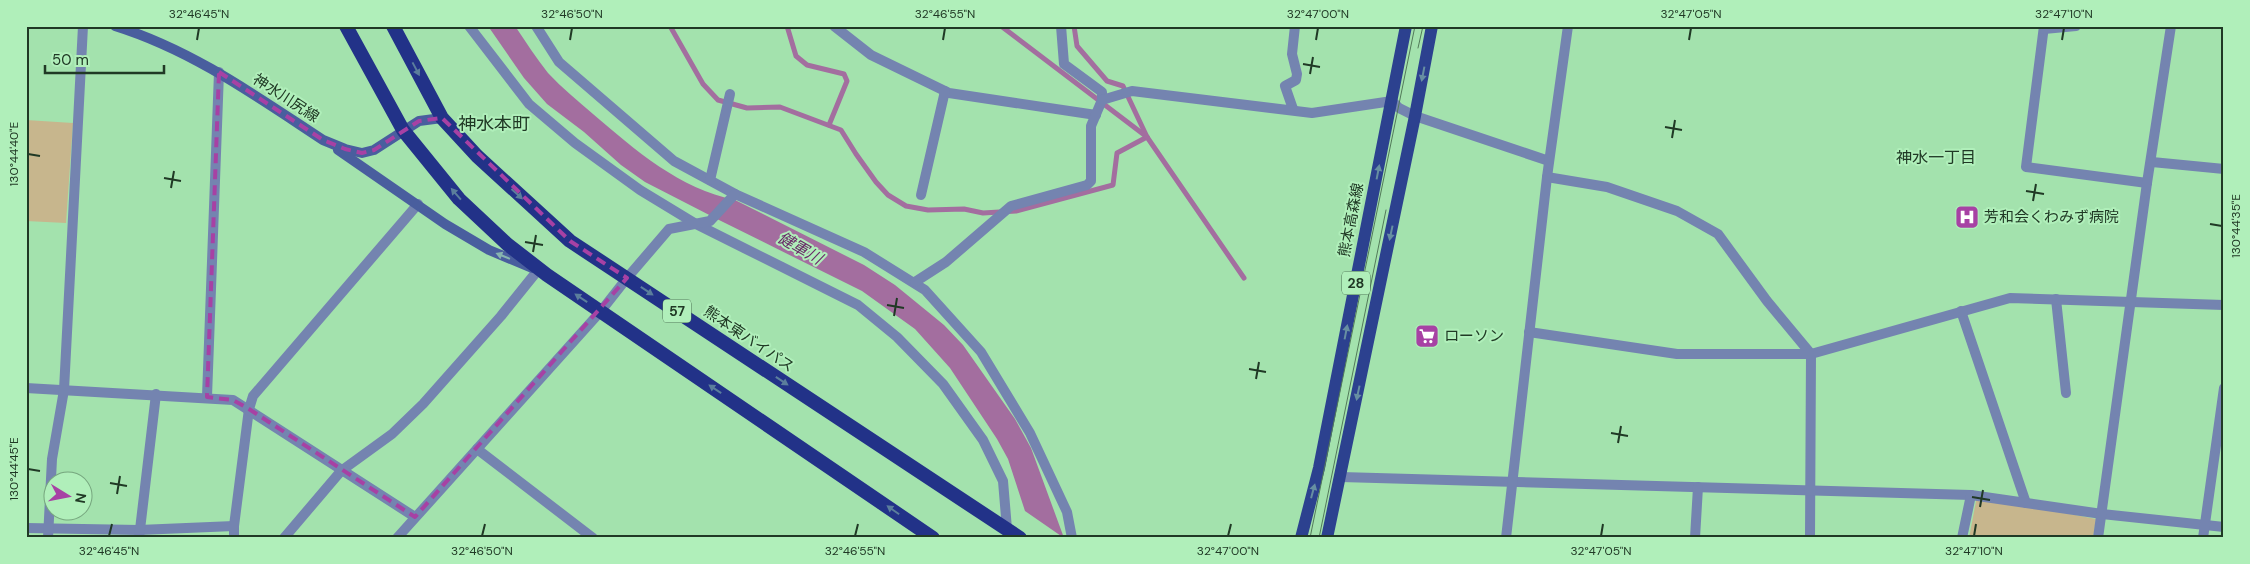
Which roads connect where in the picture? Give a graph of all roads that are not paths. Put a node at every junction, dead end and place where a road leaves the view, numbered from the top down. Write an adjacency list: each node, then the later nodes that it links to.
1 (82, 26): 49 (street)
2 (115, 26): 16 (main road, 神水川尻線)
3 (346, 26): 25 (highway)
4 (393, 26): 24 (highway, 熊本東バイパス / 57, one-way to 24)
5 (469, 26): 36 (street)
6 (536, 26): 31 (street)
7 (834, 26): 17 (street)
8 (1061, 26): 19 (street)
9 (1295, 26): 21 (street)
10 (1406, 26): 20 (main road, 熊本高森線 / 28)
11 (1432, 26): 23 (main road, 28, one-way to 23)
12 (1568, 26): 27 (street)
13 (2076, 26): 15 (street)
14 (2171, 26): 28 (street)
15 (2044, 28): 32 (street)
16 (219, 72): 26 (main road, 神水川尻線); 52 (street)
17 (945, 91): 22 (street); 34 (street)
18 (730, 94): 31 (street)
19 (1102, 100): 21 (street); 22 (street)
20 (1392, 101): 21 (street); 23 (street); 78 (main road, 熊本高森線 / 28, one-way to 20)
21 (1293, 109)
22 (1096, 115): 39 (street)
23 (1415, 116): 27 (street); 56 (main road, 28, one-way to 56)
24 (442, 118): 25 (main road, 神水川尻線); 38 (highway, 熊本東バイパス / 57, one-way to 38)
25 (403, 130): 26 (main road, 神水川尻線); 37 (highway, one-way to 25)
26 (323, 140): 35 (main road)
27 (1549, 161): 30 (street)
28 (2152, 162): 29 (street); 32 (street)
29 (2224, 168)
30 (1547, 177): 45 (street); 46 (street)
31 (710, 180): 33 (street)
32 (2147, 183): 41 (street)
33 (735, 194): 36 (street); 39 (street)
34 (921, 195)
35 (418, 204): 37 (main road, one-way to 35); 53 (street)
36 (696, 224): 38 (street); 68 (street)
37 (543, 273): 43 (highway, one-way to 37); 55 (street)
38 (627, 278): 43 (street); 68 (highway, 熊本東バイパス / 57, one-way to 68)
39 (915, 282): 77 (street)
40 (2056, 299): 41 (street); 44 (street); 50 (street)
41 (2132, 303): 42 (street); 62 (street)
42 (2224, 305)
43 (601, 311): 54 (street); 75 (highway, one-way to 43)
44 (1961, 312): 46 (street); 61 (street)
45 (1529, 332): 46 (street); 57 (street)
46 (1811, 354): 59 (street)
47 (26, 388): 49 (street)
48 (2224, 388): 64 (street)
49 (64, 390): 51 (street); 69 (street)
50 (2066, 393)
51 (156, 394): 52 (street); 70 (street)
52 (207, 397): 53 (street)
53 (249, 409): 55 (street); 65 (street)
54 (477, 449): 63 (street); 74 (street)
55 (341, 471): 63 (street); 72 (street)
56 (1341, 477): 57 (street); 79 (main road, 28)
57 (1512, 482): 58 (street); 80 (street)
58 (1698, 487): 59 (street); 81 (street)
59 (1810, 490): 60 (street); 82 (street)
60 (1971, 495): 61 (street); 83 (street)
61 (2026, 503): 62 (street)
62 (2102, 514): 64 (street); 84 (street)
63 (415, 517): 73 (street)
64 (2205, 524): 66 (street); 85 (street)
65 (234, 526): 70 (street); 71 (street)
66 (2224, 527)
67 (26, 528): 69 (street)
68 (1007, 529): 76 (highway, 熊本東バイパス / 57)
69 (48, 533): 70 (street)
70 (139, 534)
71 (234, 538)
72 (284, 538)
73 (397, 538)
74 (593, 538)
75 (933, 538)
76 (1020, 538)
77 (1072, 538)
78 (1301, 538)
79 (1327, 538)
80 (1506, 538)
81 (1695, 538)
82 (1810, 538)
83 (1962, 538)
84 (2098, 538)
85 (2203, 538)

